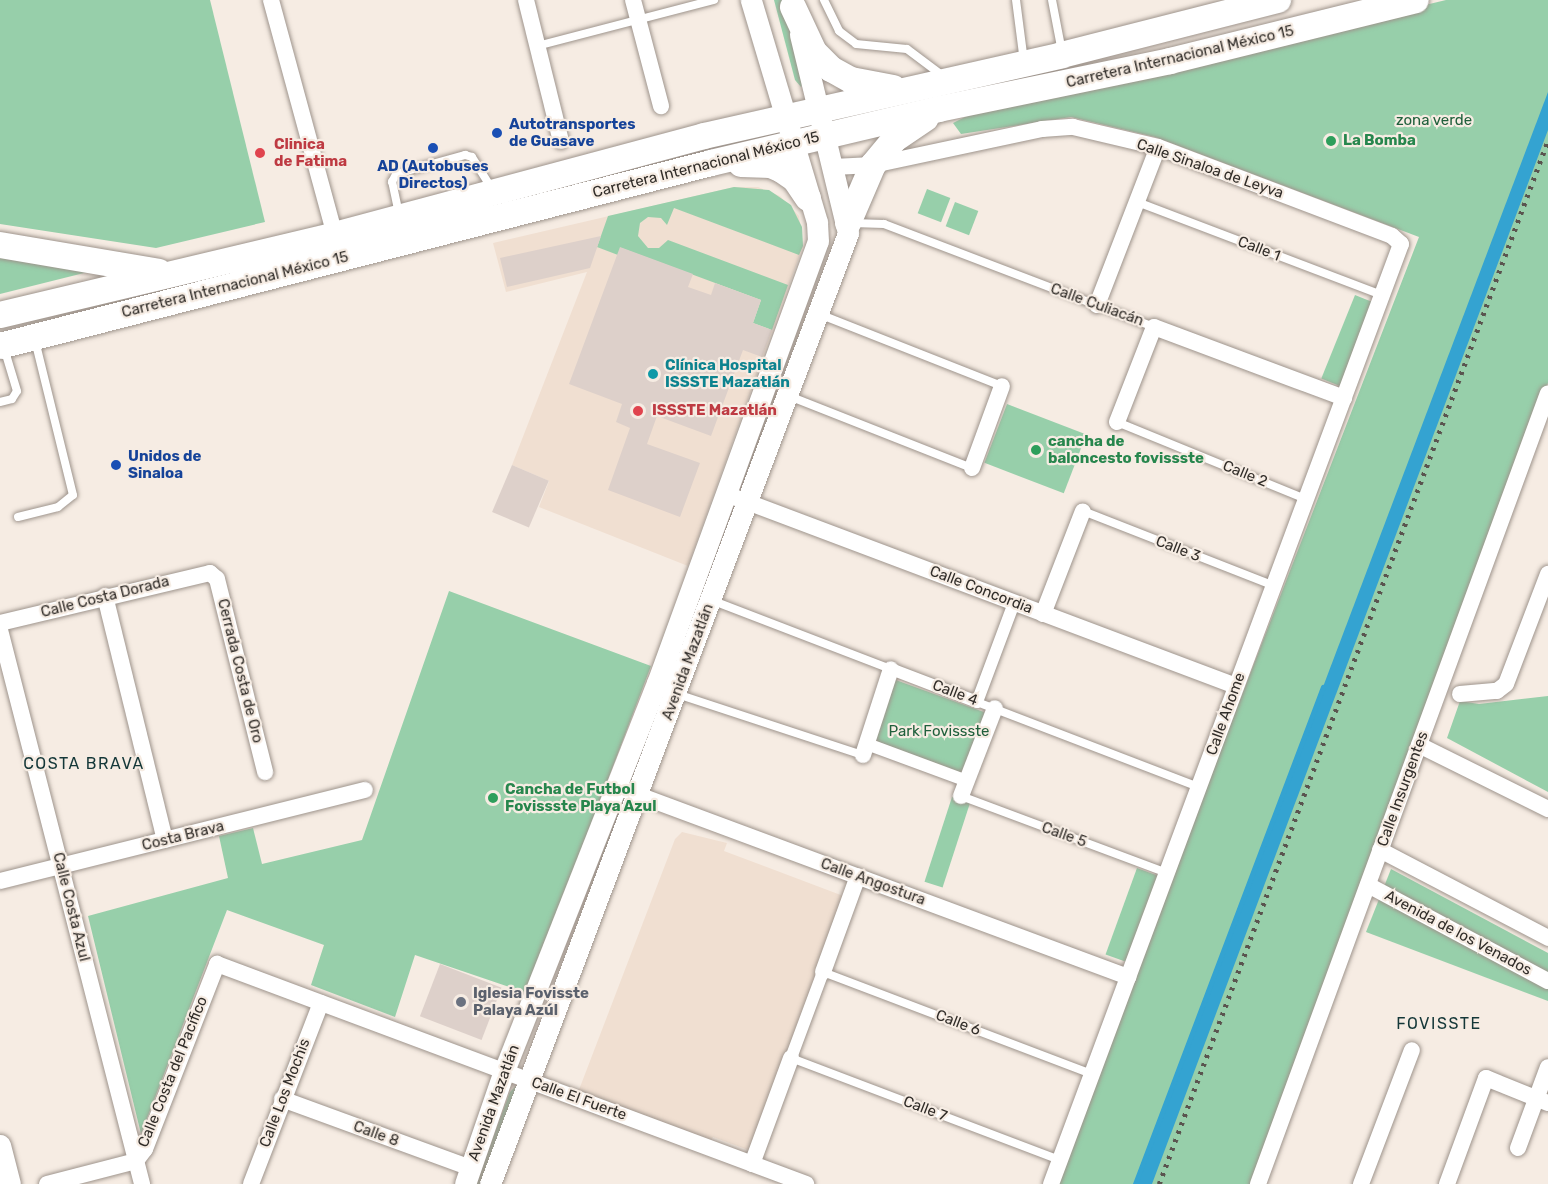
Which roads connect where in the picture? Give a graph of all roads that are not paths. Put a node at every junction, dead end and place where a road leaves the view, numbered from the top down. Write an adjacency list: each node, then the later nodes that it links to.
1 (271, 0): 34 (street)
2 (526, 0): 13 (street)
3 (633, 0): 12 (street)
4 (714, 0): 12 (lane)
5 (751, 0): 21 (street, Avenida Mazatlán)
6 (824, 0): 16 (lane)
7 (1016, 0): 15 (lane)
8 (1052, 0): 14 (lane)
9 (1278, 0): 14 (main road, Carretera Internacional México 15)
10 (1416, 0): 19 (main road, Carretera Internacional México 15)
11 (792, 3): 17 (main road); 20 (street)
12 (638, 20): 13 (lane); 18 (street)
13 (537, 46): 23 (street)
14 (1062, 55): 15 (main road, Carretera Internacional México 15)
15 (1024, 63): 16 (main road, Carretera Internacional México 15)
16 (947, 80): 17 (main road, Carretera Internacional México 15)
17 (902, 89): 20 (main road, Carretera Internacional México 15)
18 (661, 106)
19 (939, 109): 22 (main road, Carretera Internacional México 15); 27 (main road)
20 (818, 110): 21 (main road, Carretera Internacional México 15); 22 (street)
21 (785, 118): 24 (street, Avenida Mazatlán); 29 (main road, Carretera Internacional México 15)
22 (824, 136): 24 (main road, Carretera Internacional México 15); 28 (street)
23 (561, 141)
24 (793, 144): 26 (main road, Carretera Internacional México 15); 30 (street, Avenida Mazatlán)
25 (1158, 147): 27 (street, Calle Sinaloa de Leyva); 31 (street); 35 (street, Calle Sinaloa de Leyva)
26 (711, 163): 30 (main road); 43 (main road, Carretera Internacional México 15)
27 (873, 165): 28 (street, Calle Sinaloa de Leyva); 33 (main road)
28 (833, 167): 33 (street)
29 (494, 192): 32 (main road, Carretera Internacional México 15); 32 (lane)
30 (808, 198): 52 (street, Avenida Mazatlán)
31 (1137, 202): 38 (lane, Calle 1); 39 (street)
32 (399, 218): 34 (main road, Carretera Internacional México 15)
33 (848, 223): 39 (lane, Calle Culiacán); 40 (street, Avenida Mazatlán)
34 (335, 235): 37 (main road, Carretera Internacional México 15)
35 (1401, 244): 38 (street, Calle Ahome)
36 (0, 245): 37 (main road)
37 (168, 273): 41 (main road, Carretera Internacional México 15)
38 (1382, 295): 48 (street, Calle Ahome)
39 (1097, 306): 42 (lane, Calle Culiacán)
40 (819, 314): 45 (lane); 47 (street, Avenida Mazatlán)
41 (0, 315)
42 (1154, 327): 48 (street, Calle Culiacán); 50 (street)
43 (34, 337): 44 (main road, Carretera Internacional México 15); 56 (lane)
44 (2, 345): 49 (lane)
45 (1002, 386): 51 (street)
46 (1548, 393): 72 (street, Calle Insurgentes)
47 (789, 396): 51 (lane); 54 (street, Avenida Mazatlán)
48 (1344, 398): 53 (street, Calle Ahome)
49 (0, 402)
50 (1118, 422): 53 (lane, Calle 2)
51 (972, 468)
52 (726, 494): 54 (street, Calle Concordia); 78 (street, Avenida Mazatlán)
53 (1306, 499): 59 (street, Calle Ahome)
54 (748, 502): 61 (street, Avenida Mazatlán); 62 (street, Calle Concordia)
55 (1083, 511): 59 (lane, Calle 3); 63 (street)
56 (18, 517)
57 (210, 573): 60 (street, Calle Costa Dorada); 74 (street, Cerrada Costa de Oro)
58 (1548, 574): 69 (street)
59 (1274, 586): 67 (street, Calle Ahome)
60 (105, 596): 64 (street, Calle Costa Dorada); 80 (street)
61 (711, 600): 66 (lane, Calle 4); 68 (street, Avenida Mazatlán)
62 (1014, 603): 63 (street, Calle Concordia); 70 (street)
63 (1043, 614): 67 (street, Calle Concordia)
64 (0, 623)
65 (0, 630): 82 (street, Calle Costa Azul)
66 (891, 669): 70 (street, Calle 4); 73 (street)
67 (1236, 686): 75 (street, Calle Ahome)
68 (677, 693): 73 (lane); 78 (street, Avenida Mazatlán)
69 (1460, 694)
70 (978, 702): 71 (lane, Calle 4)
71 (995, 708): 75 (lane, Calle 4); 76 (street)
72 (1419, 745): 79 (street); 81 (street, Calle Insurgentes)
73 (865, 750): 76 (street)
74 (266, 772)
75 (1199, 787): 83 (street, Calle Ahome)
76 (964, 789): 83 (lane, Calle 5)
77 (365, 790): 80 (street, Costa Brava)
78 (627, 791): 84 (street, Calle Angostura); 96 (street, Avenida Mazatlán); 98 (street, Avenida Mazatlán)
79 (1548, 809)
80 (165, 840): 82 (street, Costa Brava)
81 (1380, 850): 86 (street, Calle Insurgentes); 87 (street)
82 (61, 866): 85 (street, Costa Brava); 104 (street, Calle Costa Azul)
83 (1167, 873): 90 (street, Calle Ahome)
84 (858, 876): 89 (street); 90 (street, Calle Angostura)
85 (0, 881)
86 (1368, 885): 91 (street, Avenida de los Venados); 107 (street, Calle Insurgentes)
87 (1548, 938)
88 (217, 964): 92 (street, Calle El Fuerte); 104 (street, Calle Costa del Pacífico)
89 (823, 972): 94 (street); 97 (lane, Calle 6)
90 (1128, 976): 97 (street, Calle Ahome)
91 (1548, 981)
92 (321, 1003): 96 (street, Calle El Fuerte); 99 (street, Calle Los Mochis)
93 (1412, 1050): 115 (street)
94 (791, 1058): 103 (lane, Calle 7); 105 (street)
95 (1548, 1067): 100 (street)
96 (504, 1071): 98 (street, Calle El Fuerte); 106 (street, Avenida Mazatlán)
97 (1092, 1074): 103 (street, Calle Ahome)
98 (531, 1081): 105 (street, Calle El Fuerte); 112 (street, Avenida Mazatlán)
99 (282, 1099): 106 (street, Calle 8); 111 (street, Calle Los Mochis)
100 (1542, 1101): 102 (street); 116 (street)
101 (0, 1145): 108 (street)
102 (1518, 1148)
103 (1060, 1160): 114 (street, Calle Ahome)
104 (136, 1161): 109 (street, Calle Costa del Pacífico); 110 (street, Calle Costa Azul)
105 (752, 1164): 113 (street, Calle El Fuerte)
106 (468, 1176)
107 (1263, 1182)
108 (10, 1184)
109 (47, 1184)
110 (142, 1184)
111 (251, 1184)
112 (490, 1184)
113 (806, 1184)
114 (1051, 1184)
115 (1361, 1184)
116 (1447, 1184)

